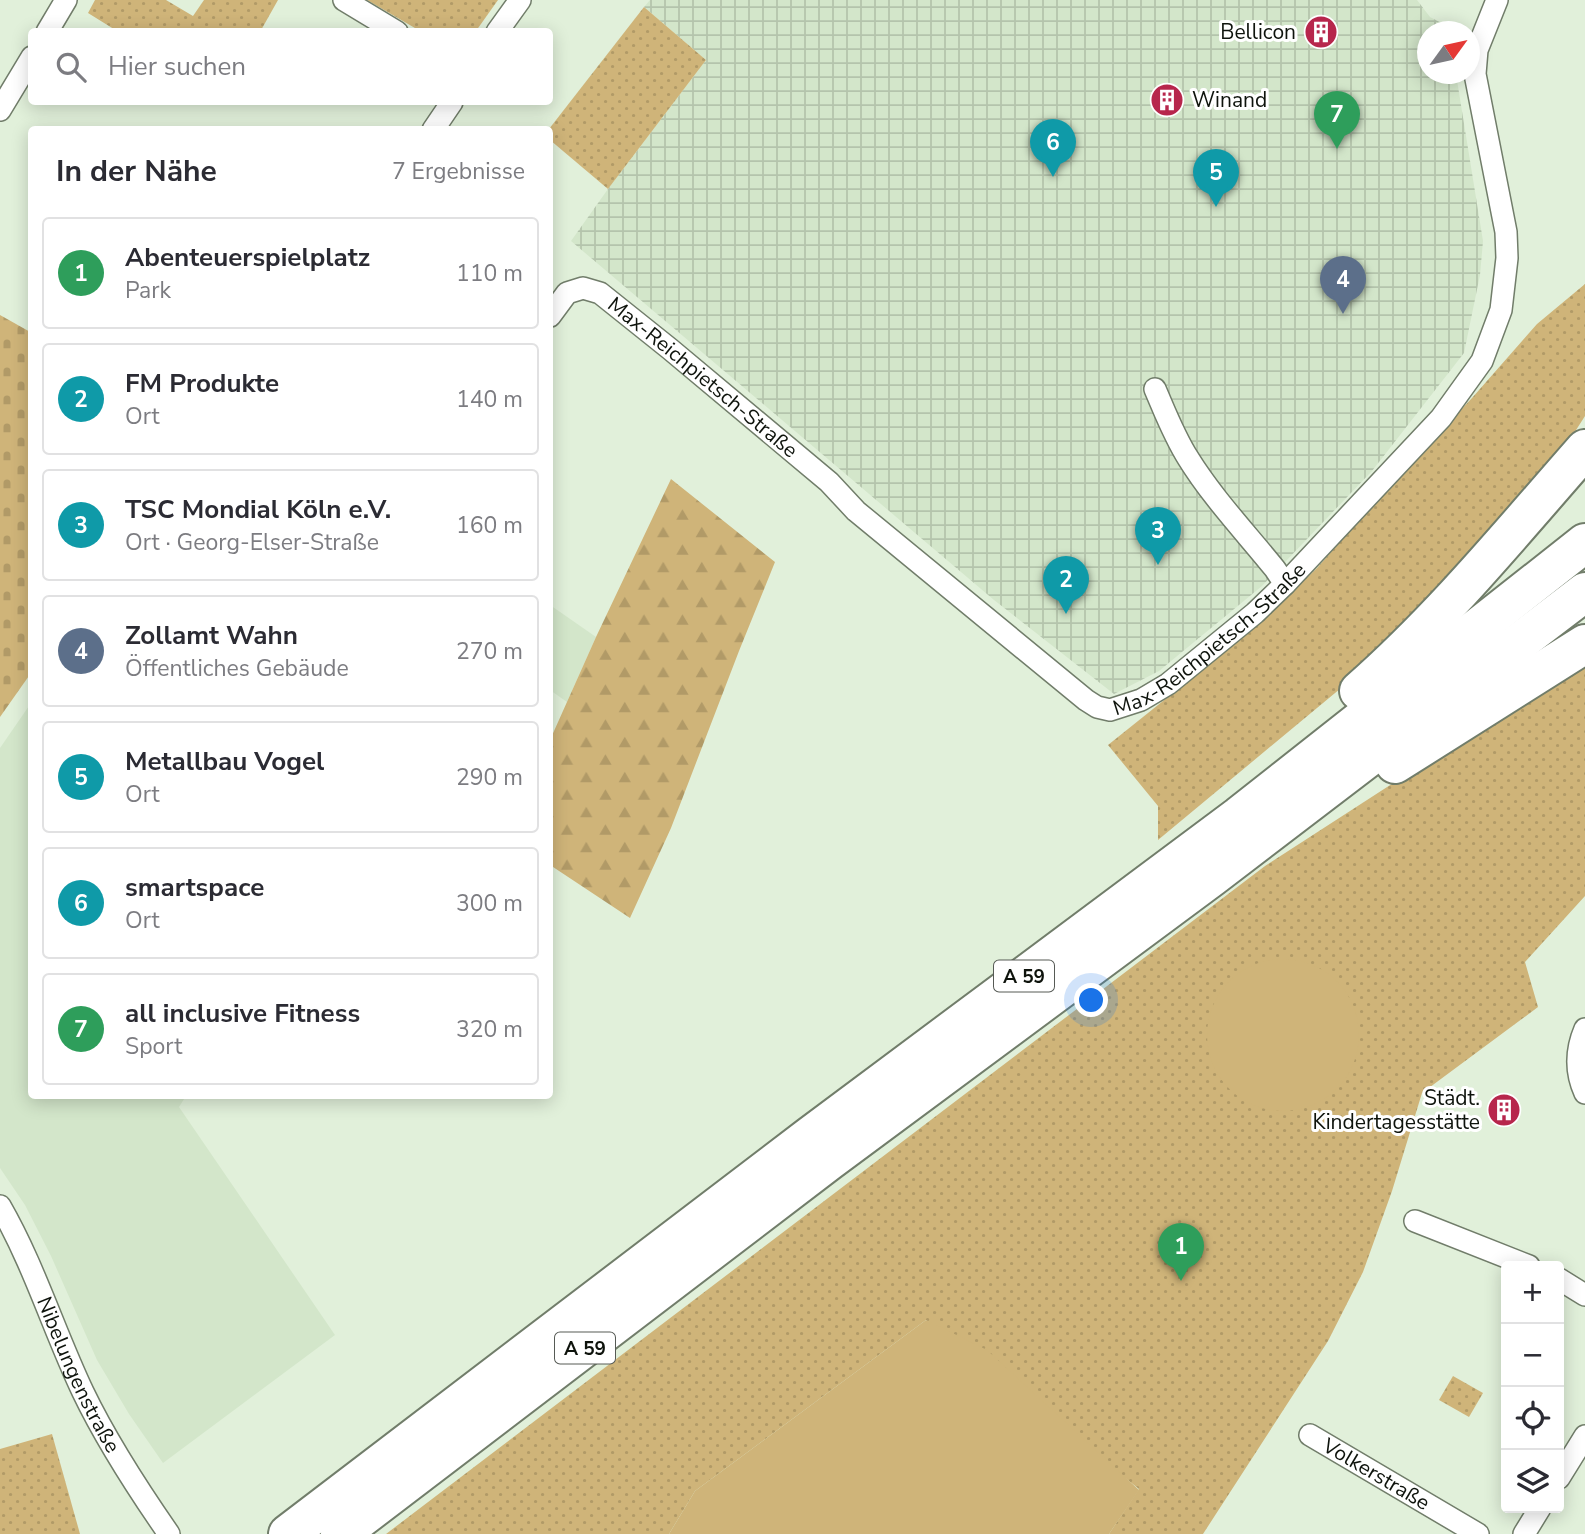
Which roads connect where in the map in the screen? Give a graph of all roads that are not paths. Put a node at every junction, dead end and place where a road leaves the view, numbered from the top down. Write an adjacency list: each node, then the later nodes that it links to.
1 (66, 0): 5 (street)
2 (344, 0): 6 (street)
3 (520, 0): 7 (street)
4 (1497, 0): 16 (street, Max-Reichpietsch-Straße)
5 (49, 28)
6 (390, 28)
7 (500, 28)
8 (28, 64): 10 (street)
9 (450, 105): 11 (street)
10 (0, 110)
11 (436, 126)
12 (553, 312): 16 (street, Max-Reichpietsch-Straße)
13 (1155, 388): 16 (street)
14 (1585, 449): 19 (highway)
15 (1585, 543): 19 (highway, A 59)
16 (1284, 584)
17 (1585, 592): 20 (highway, A 59)
18 (1585, 644): 20 (highway)
19 (1239, 816): 33 (highway, A 59)
20 (1212, 877): 34 (highway, A 59)
21 (1585, 1029): 22 (street)
22 (1585, 1093)
23 (0, 1206): 32 (street, Nibelungenstraße)
24 (1415, 1221): 25 (street)
25 (1516, 1261)
26 (1564, 1282): 27 (street)
27 (1585, 1295)
28 (1310, 1435): 35 (street, Volkerstraße)
29 (1585, 1436): 30 (street)
30 (1564, 1470)
31 (1537, 1513): 36 (street)
32 (169, 1534)
33 (288, 1534)
34 (340, 1534)
35 (1478, 1534)
36 (1524, 1534)

